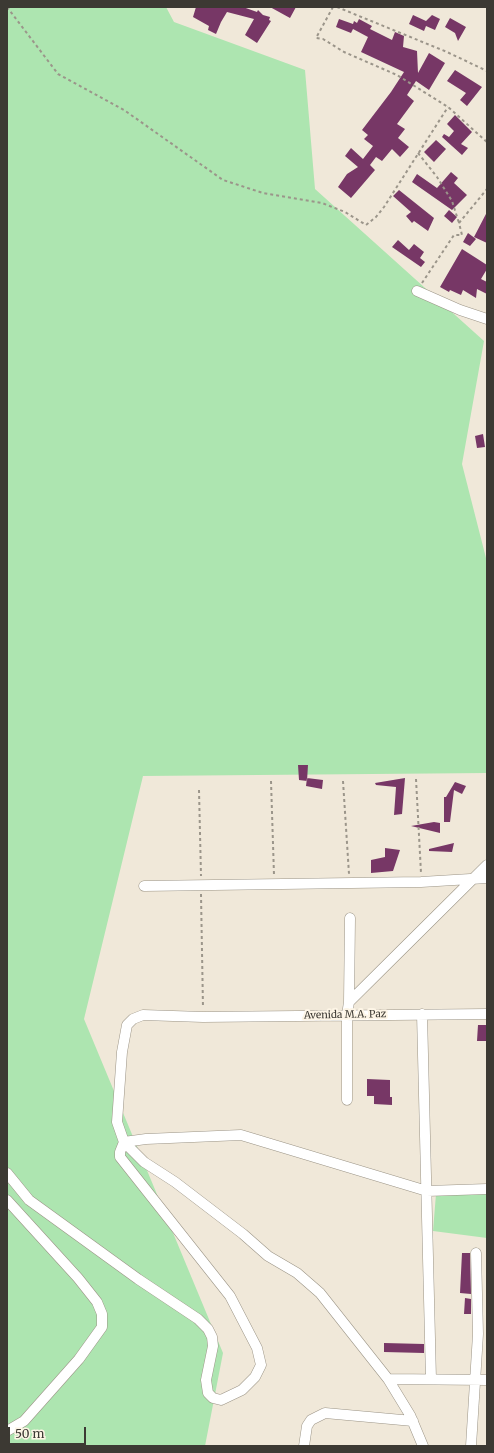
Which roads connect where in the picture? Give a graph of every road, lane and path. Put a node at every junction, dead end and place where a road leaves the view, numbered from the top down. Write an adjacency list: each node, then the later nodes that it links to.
1 (7, 7): 7 (path)
2 (333, 7): 5 (path)
3 (337, 7): 4 (path)
4 (487, 71)
5 (448, 107): 6 (path); 7 (path)
6 (487, 142)
7 (418, 153): 9 (path)
8 (487, 189): 9 (path)
9 (459, 223): 10 (path)
10 (416, 291): 11 (street)
11 (487, 318)
12 (416, 779): 19 (path)
13 (271, 781): 21 (path)
14 (344, 781): 20 (path)
15 (199, 790): 22 (path)
16 (487, 865): 17 (street)
17 (474, 878): 18 (street); 19 (street); 25 (street)
18 (487, 878)
19 (421, 882): 20 (street)
20 (349, 883): 21 (street)
21 (274, 884): 22 (street)
22 (201, 885): 23 (street); 29 (path)
23 (144, 886)
24 (350, 918): 25 (street)
25 (349, 1002): 28 (street)
26 (422, 1014): 27 (street, Avenida M.A. Paz); 28 (street, Avenida M.A. Paz); 34 (street)
27 (487, 1014)
28 (347, 1015): 29 (street, Avenida M.A. Paz); 30 (street)
29 (203, 1017): 31 (street, Avenida M.A. Paz)
30 (347, 1100)
31 (124, 1142): 32 (street); 34 (street); 38 (street)
32 (7, 1173)
33 (487, 1189): 34 (street)
34 (426, 1191): 39 (street)
35 (7, 1200): 43 (street)
36 (476, 1253): 37 (street)
37 (482, 1334): 40 (street)
38 (388, 1379): 39 (street); 42 (street)
39 (431, 1379): 40 (street)
40 (475, 1380): 41 (street); 46 (street)
41 (487, 1380)
42 (413, 1421): 44 (street); 45 (street)
43 (7, 1431)
44 (304, 1446)
45 (423, 1446)
46 (471, 1446)

